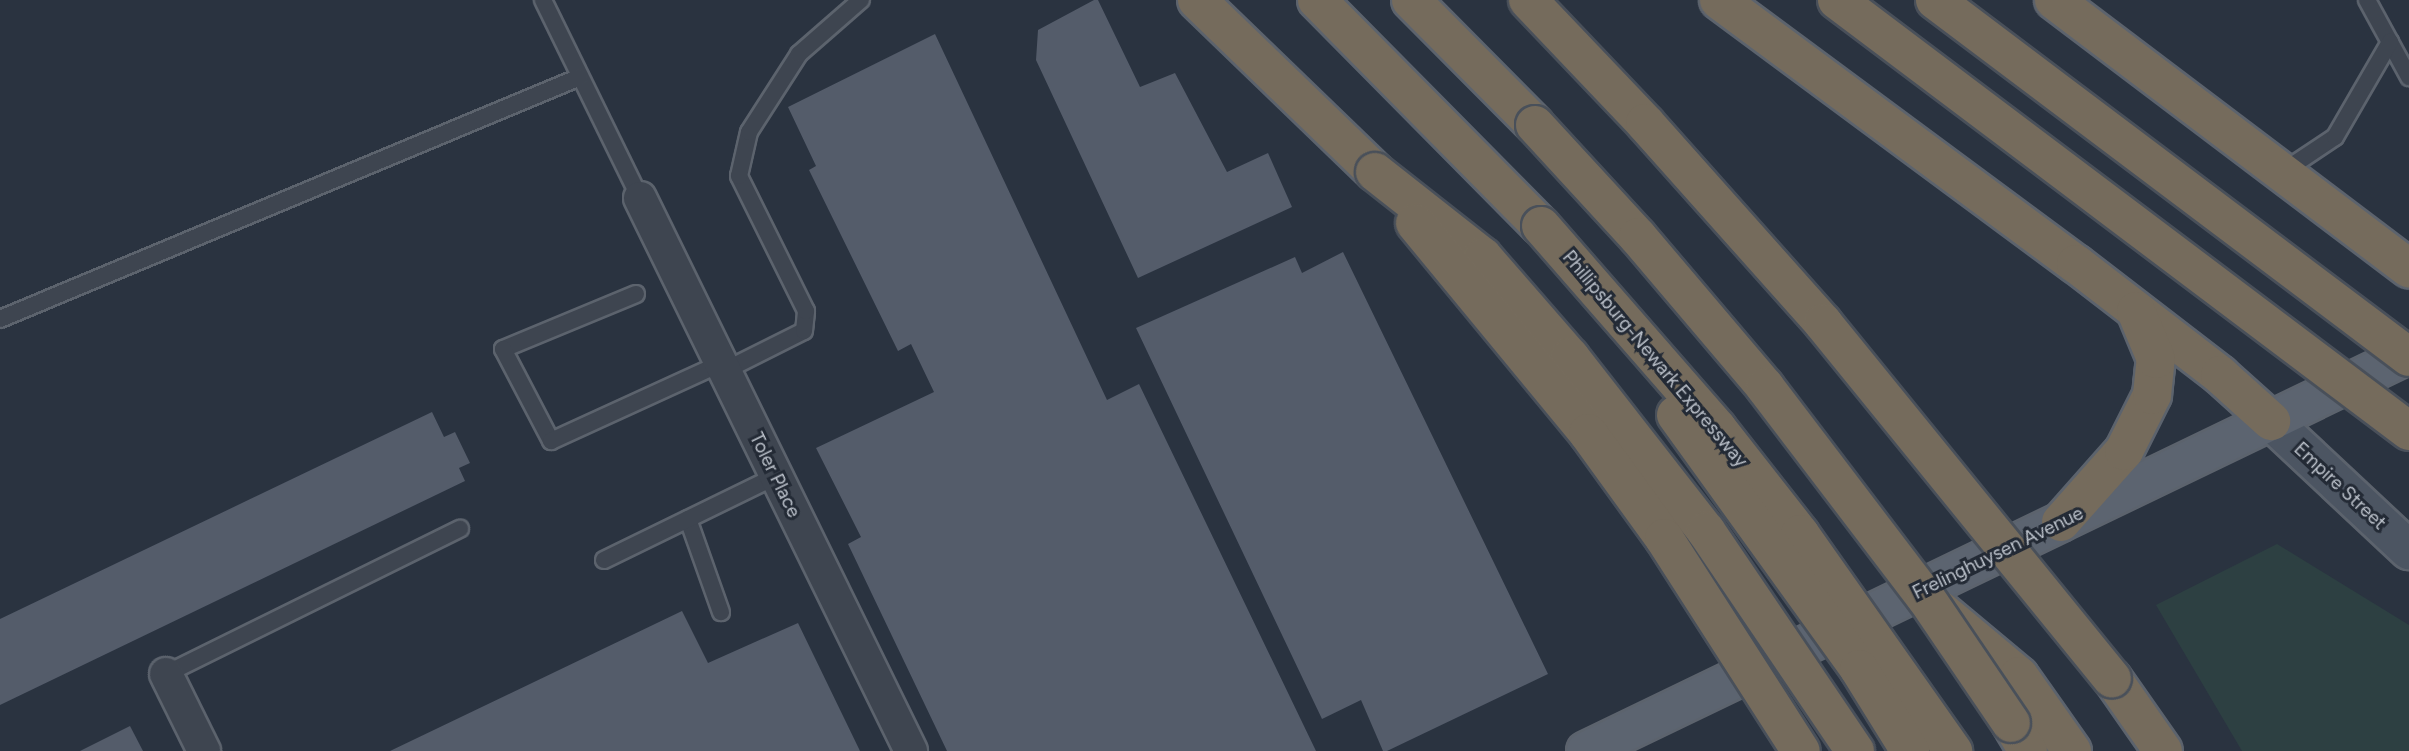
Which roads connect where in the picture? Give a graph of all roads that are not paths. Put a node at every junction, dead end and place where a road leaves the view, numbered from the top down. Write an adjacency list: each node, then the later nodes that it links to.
1 (543, 0): 13 (lane)
2 (861, 0): 24 (lane)
3 (1197, 0): 16 (highway)
4 (1317, 0): 18 (highway, Phillipsburg-Newark Expressway)
5 (1410, 0): 35 (highway, bridge)
6 (1528, 0): 44 (highway, bridge)
7 (1719, 0): 21 (highway)
8 (1837, 0): 26 (highway, bridge)
9 (1935, 0): 23 (highway, bridge)
10 (2054, 0): 15 (highway)
11 (2367, 0): 12 (lane)
12 (2390, 42): 14 (lane); 15 (lane)
13 (580, 77): 17 (lane); 22 (lane)
14 (2409, 77)
15 (2284, 171): 19 (highway)
16 (1375, 172): 39 (highway, bridge); 40 (highway, bridge)
17 (640, 198): 24 (street, Toler Place)
18 (1541, 226): 41 (highway, bridge); 42 (highway, Phillipsburg-Newark Expressway, bridge)
19 (2409, 268)
20 (636, 294): 24 (lane)
21 (2135, 309): 25 (highway); 29 (highway)
22 (0, 319)
23 (2409, 355): 25 (main road, Frelinghuysen Avenue)
24 (722, 367): 27 (street, Toler Place)
25 (2271, 421): 29 (main road, Frelinghuysen Avenue); 31 (street, Empire Street)
26 (2409, 431)
27 (776, 476): 28 (lane); 37 (street, Toler Place)
28 (688, 519): 32 (lane); 33 (lane)
29 (2060, 523): 38 (main road, Frelinghuysen Avenue)
30 (460, 529): 34 (lane)
31 (2409, 550)
32 (604, 560)
33 (720, 612)
34 (166, 674): 36 (street)
35 (2027, 727): 43 (highway)
36 (204, 751)
37 (911, 751)
38 (1586, 751)
39 (1801, 751)
40 (1854, 751)
41 (1910, 751)
42 (1953, 751)
43 (2072, 751)
44 (2163, 751)

